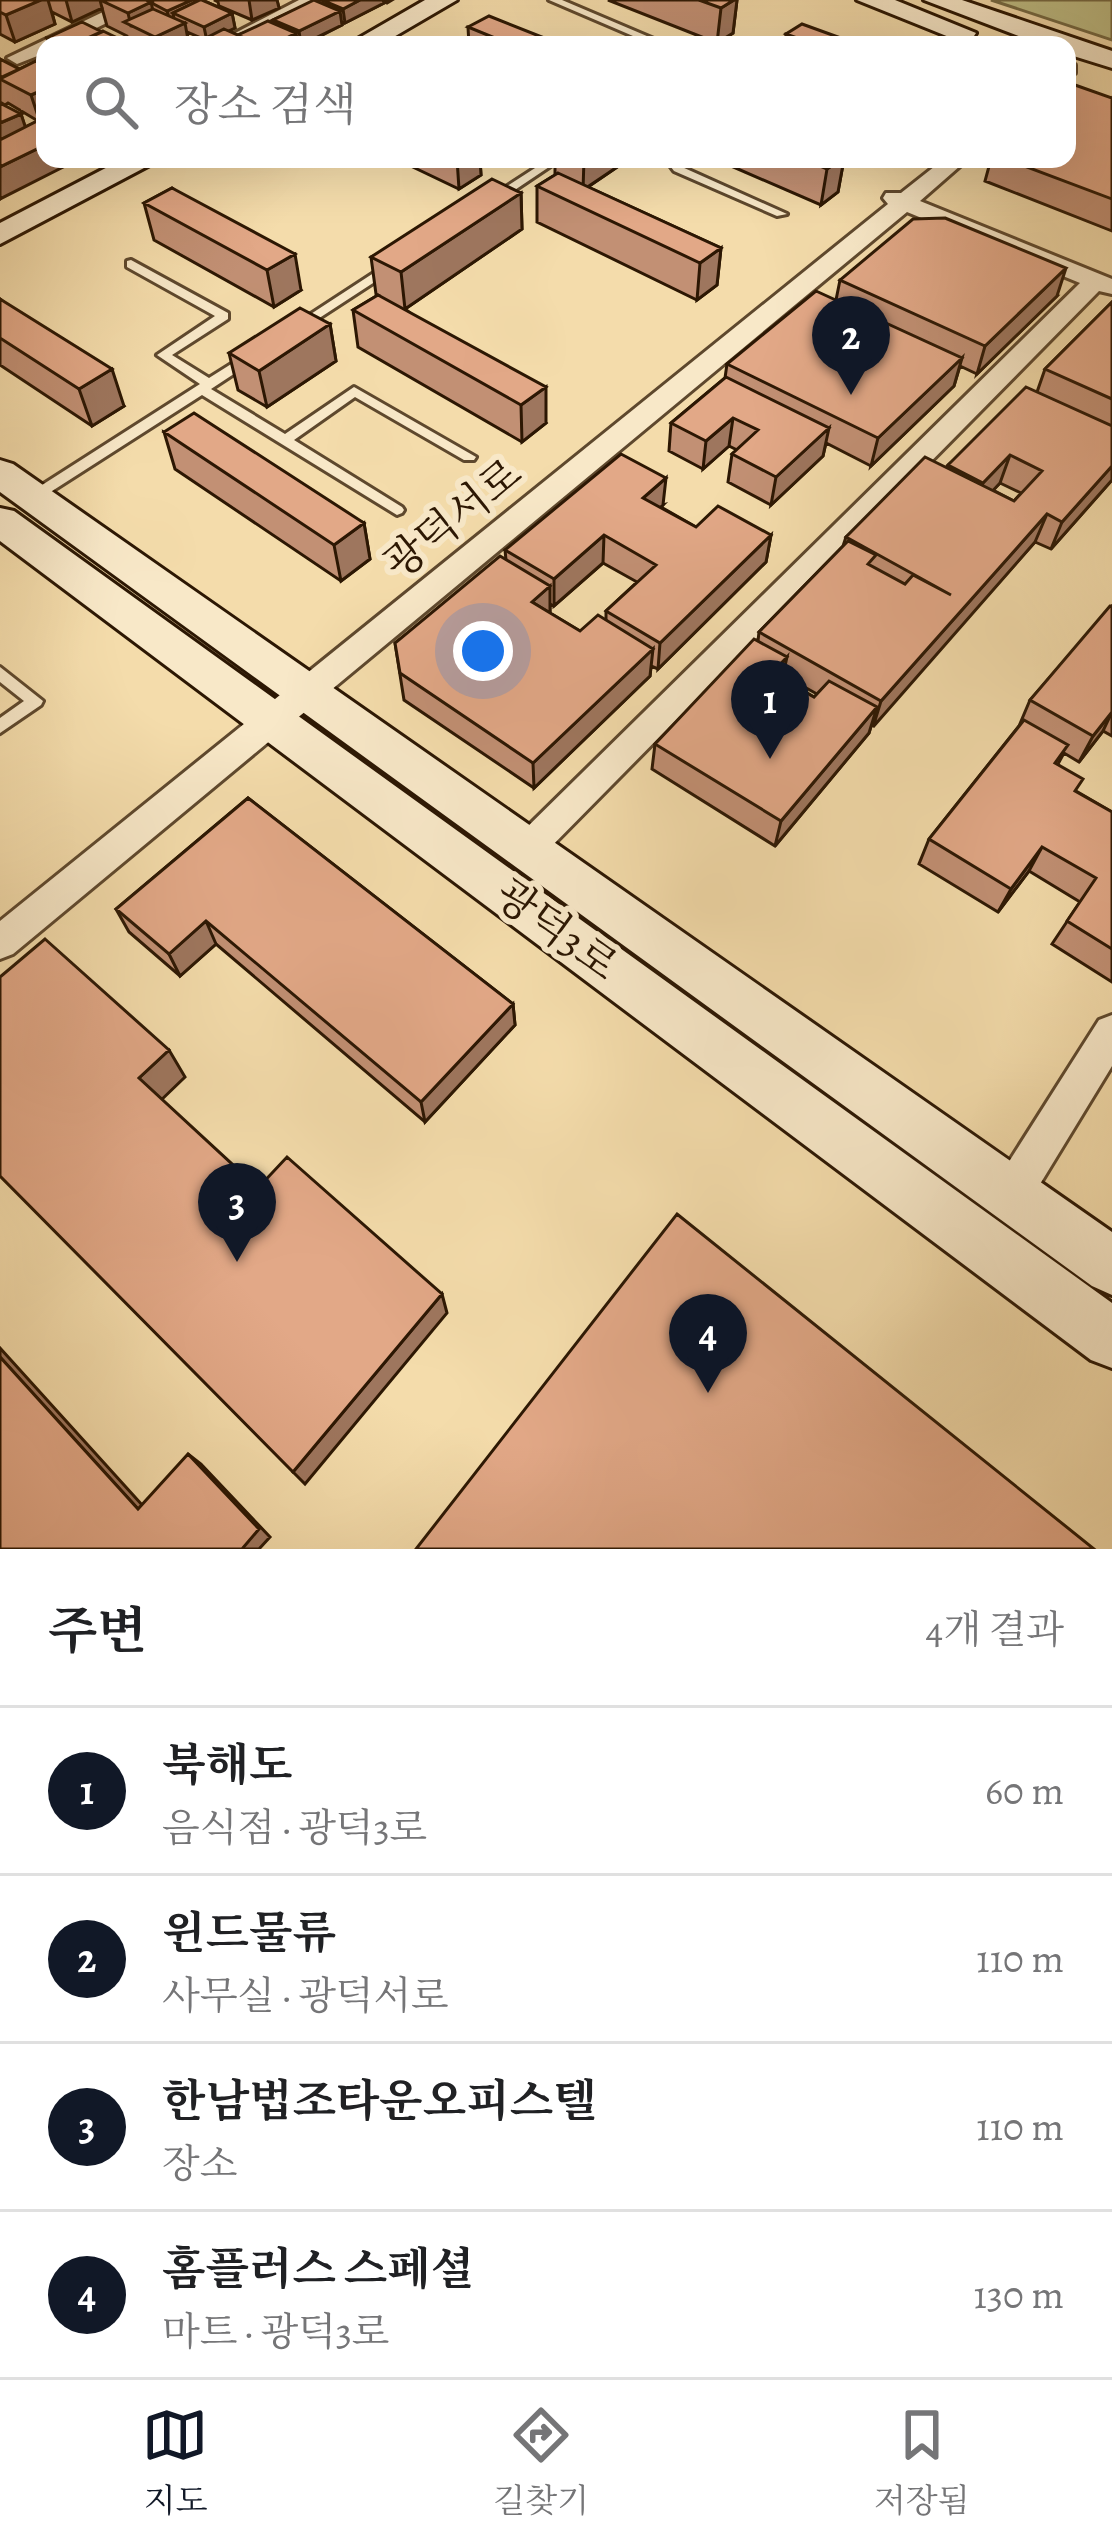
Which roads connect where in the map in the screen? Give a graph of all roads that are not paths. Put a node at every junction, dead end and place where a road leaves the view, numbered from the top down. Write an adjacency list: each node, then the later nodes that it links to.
1 (144, 0): 7 (street)
2 (314, 0): 8 (street)
3 (443, 0): 9 (street)
4 (554, 0): 10 (lane)
5 (870, 0): 11 (street)
6 (937, 0): 12 (street)
7 (53, 36)
8 (240, 36)
9 (376, 36)
10 (641, 36)
11 (973, 36)
12 (1042, 36)
13 (36, 43): 15 (street)
14 (1076, 48): 16 (street)
15 (8, 54): 17 (street)
16 (1112, 60)
17 (36, 68)
18 (1076, 72): 19 (street)
19 (1112, 84)
20 (129, 168): 27 (street)
21 (542, 168): 25 (lane)
22 (677, 168): 26 (lane)
23 (945, 168): 24 (street, 광덕서로)
24 (899, 201): 30 (street); 39 (street, 광덕서로)
25 (479, 209)
26 (781, 214)
27 (0, 235)
28 (402, 259): 31 (lane)
29 (130, 264): 33 (lane)
30 (1104, 284): 41 (street)
31 (287, 334)
32 (268, 346): 33 (lane)
33 (206, 387): 34 (lane); 36 (lane)
34 (284, 441): 35 (lane); 37 (lane)
35 (469, 457)
36 (11, 497): 39 (street, 광덕3로)
37 (397, 510)
38 (0, 674): 40 (lane)
39 (288, 705): 41 (street, 광덕3로); 42 (street, 광덕서로); 46 (street, 광덕3로)
40 (0, 727)
41 (528, 848): 44 (street, 광덕3로)
42 (0, 943)
43 (1112, 1033): 44 (street)
44 (1012, 1192): 45 (street, 광덕3로)
45 (1112, 1266)
46 (1112, 1339)

